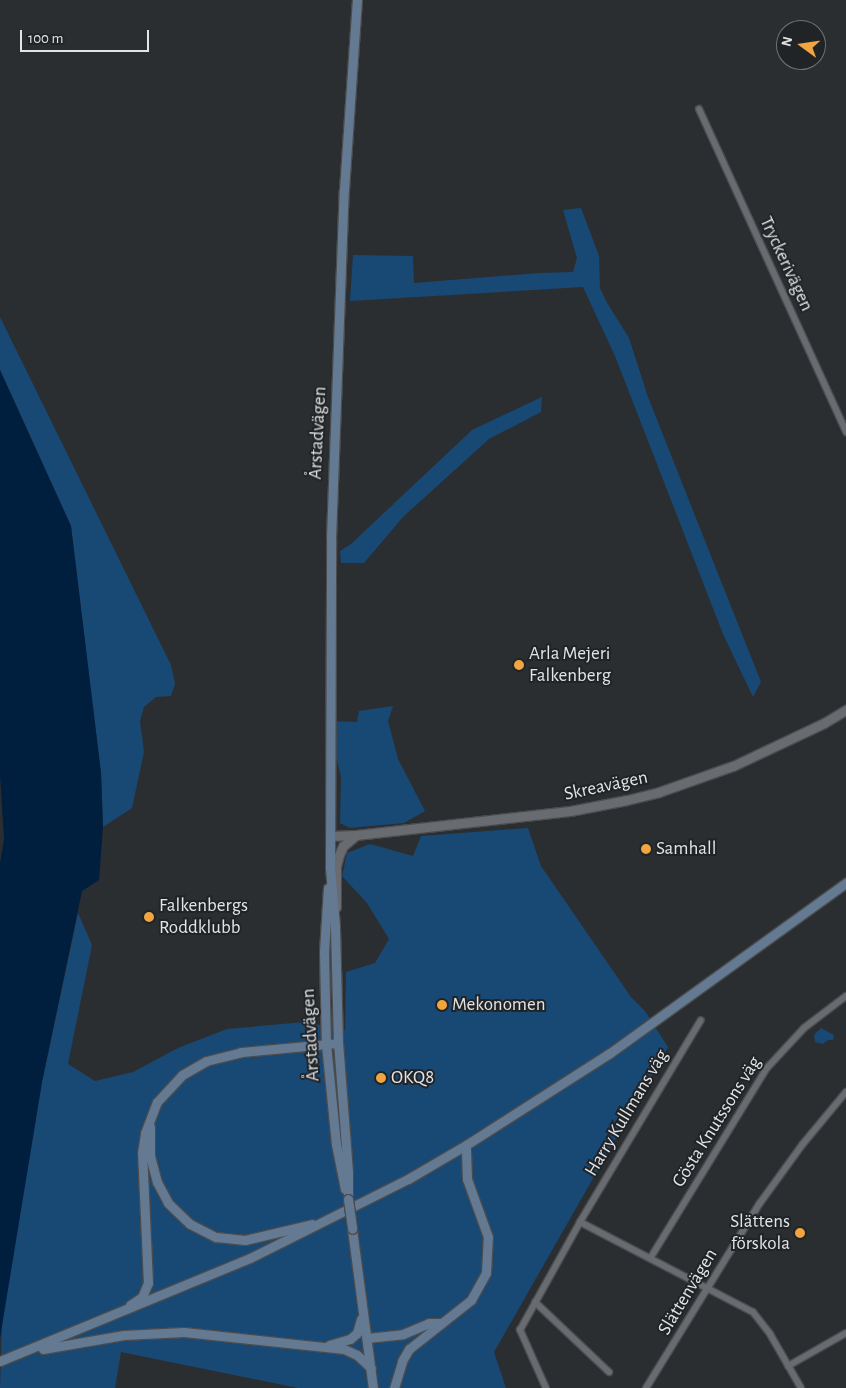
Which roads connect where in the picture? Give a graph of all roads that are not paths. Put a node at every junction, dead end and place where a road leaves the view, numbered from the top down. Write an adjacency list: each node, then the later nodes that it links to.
1 (357, 0): 6 (main road, Årstadvägen)
2 (699, 109): 3 (street, Tryckerivägen)
3 (846, 432)
4 (846, 710): 5 (street, Skreavägen)
5 (356, 835): 6 (street, Skreavägen); 9 (street)
6 (330, 836): 7 (main road, Årstadvägen)
7 (330, 868): 9 (main road, Årstadvägen); 13 (main road, Årstadvägen)
8 (846, 883): 16 (main road)
9 (335, 926): 12 (main road, Årstadvägen)
10 (846, 996): 20 (street, Gösta Knutssons väg)
11 (702, 1020): 19 (street, Harry Kullmans väg)
12 (338, 1043): 13 (main road); 17 (main road, Årstadvägen)
13 (326, 1044): 15 (main road); 17 (main road, Årstadvägen)
14 (846, 1092): 21 (street, Slättenvägen)
15 (149, 1125): 18 (main road); 24 (main road)
16 (466, 1145): 18 (main road); 25 (main road)
17 (348, 1199): 22 (main road, Årstadvägen, bridge)
18 (324, 1222): 24 (main road)
19 (580, 1222): 20 (street); 23 (street, Harry Kullmans väg)
20 (651, 1257): 21 (street)
21 (708, 1287): 31 (street); 37 (street, Slättenvägen)
22 (362, 1299): 27 (main road, Årstadvägen); 28 (main road)
23 (535, 1302): 33 (street); 36 (street, Harry Kullmans väg)
24 (104, 1320): 29 (main road)
25 (442, 1322): 27 (main road); 35 (main road)
26 (846, 1333): 31 (street)
27 (367, 1338): 32 (main road, Årstadvägen)
28 (318, 1346): 29 (main road); 32 (main road)
29 (21, 1354): 30 (main road)
30 (0, 1362)
31 (788, 1366): 38 (street)
32 (371, 1368): 34 (main road, Årstadvägen)
33 (609, 1372)
34 (373, 1388)
35 (394, 1388)
36 (546, 1388)
37 (646, 1388)
38 (800, 1388)

